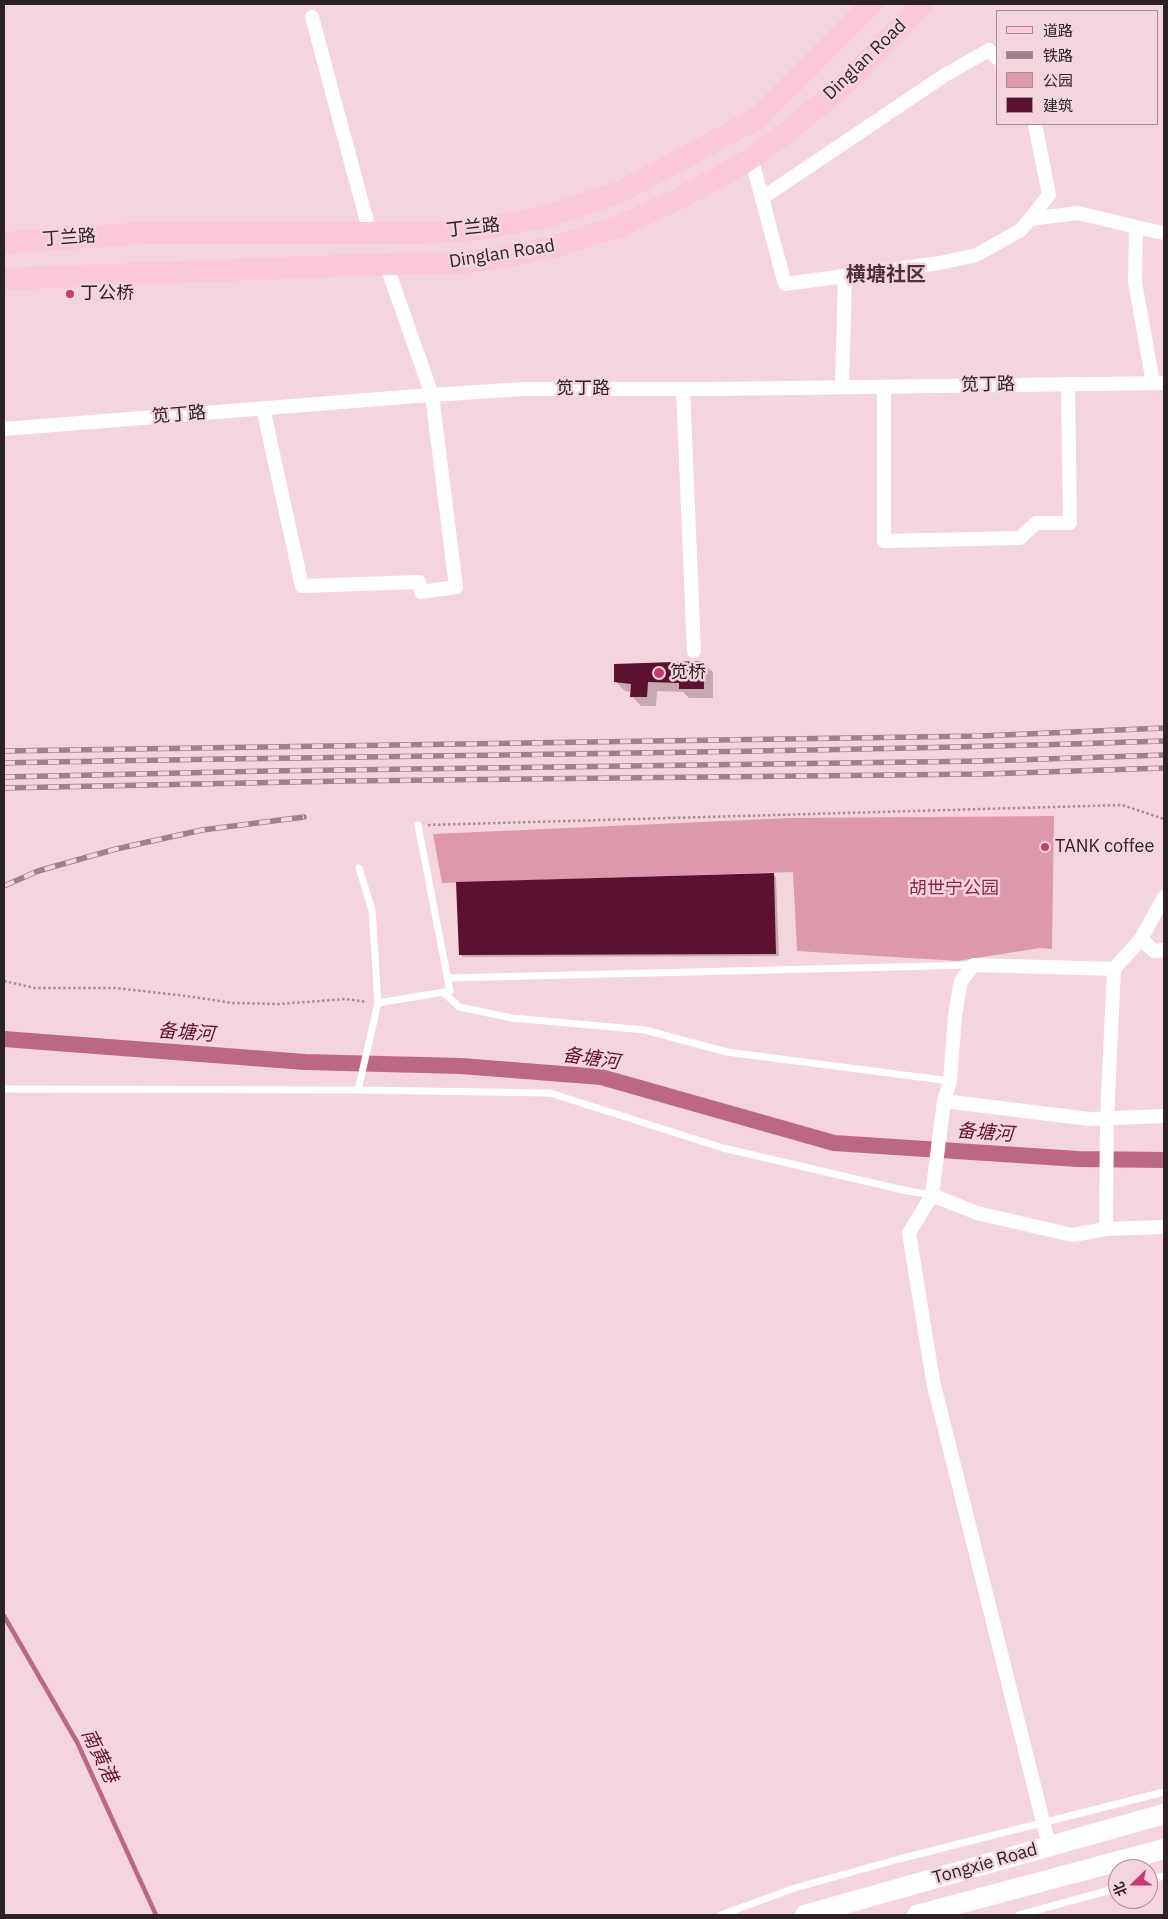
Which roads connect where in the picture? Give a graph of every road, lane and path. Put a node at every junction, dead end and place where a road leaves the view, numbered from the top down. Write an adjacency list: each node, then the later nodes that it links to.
1 (872, 4): 10 (main road, 丁兰路)
2 (922, 4): 6 (main road, Dinglan Road)
3 (312, 17): 10 (street)
4 (996, 57): 7 (street)
5 (1035, 125): 8 (street)
6 (751, 157): 7 (street); 13 (main road, Dinglan Road)
7 (762, 198): 14 (street)
8 (1030, 219): 9 (street); 14 (street)
9 (1136, 227): 11 (street); 16 (street)
10 (370, 233): 12 (main road, 丁兰路)
11 (1164, 233)
12 (4, 243)
13 (386, 264): 15 (main road, Dinglan Road); 21 (street)
14 (845, 276): 18 (street)
15 (4, 279)
16 (1159, 383): 17 (street, 笕丁路)
17 (1068, 384): 19 (street, 笕丁路); 19 (street)
18 (842, 387): 19 (street, 笕丁路); 20 (street, 笕丁路)
19 (884, 387)
20 (682, 389): 21 (street, 笕丁路); 24 (street)
21 (432, 395): 22 (street, 笕丁路); 22 (street)
22 (263, 408): 23 (street, 笕丁路)
23 (4, 429)
24 (694, 651)
25 (1164, 819): 26 (path)
26 (418, 825): 33 (lane)
27 (359, 868): 36 (lane)
28 (1164, 897): 29 (street)
29 (1141, 939): 30 (street); 32 (street)
30 (1164, 950)
31 (974, 965): 32 (street); 33 (lane); 37 (street)
32 (1114, 969): 42 (street)
33 (448, 978): 35 (lane)
34 (4, 981): 36 (path)
35 (443, 992): 36 (lane); 37 (lane)
36 (378, 1003): 39 (lane)
37 (950, 1081): 40 (street)
38 (4, 1090): 39 (lane)
39 (358, 1090): 43 (lane)
40 (944, 1101): 42 (street); 43 (street)
41 (1164, 1116): 42 (street)
42 (1108, 1118): 45 (street)
43 (932, 1191): 45 (street); 48 (street)
44 (1164, 1227): 45 (street)
45 (1106, 1229)
46 (1164, 1792): 48 (lane)
47 (1164, 1814): 49 (main road, Tongxie Road)
48 (1044, 1822): 49 (street); 52 (lane)
49 (1049, 1846): 53 (main road, Tongxie Road)
50 (1164, 1849): 54 (main road, Tongxie Road)
51 (1108, 1891): 55 (lane)
52 (721, 1915)
53 (806, 1915)
54 (916, 1915)
55 (1019, 1915)

